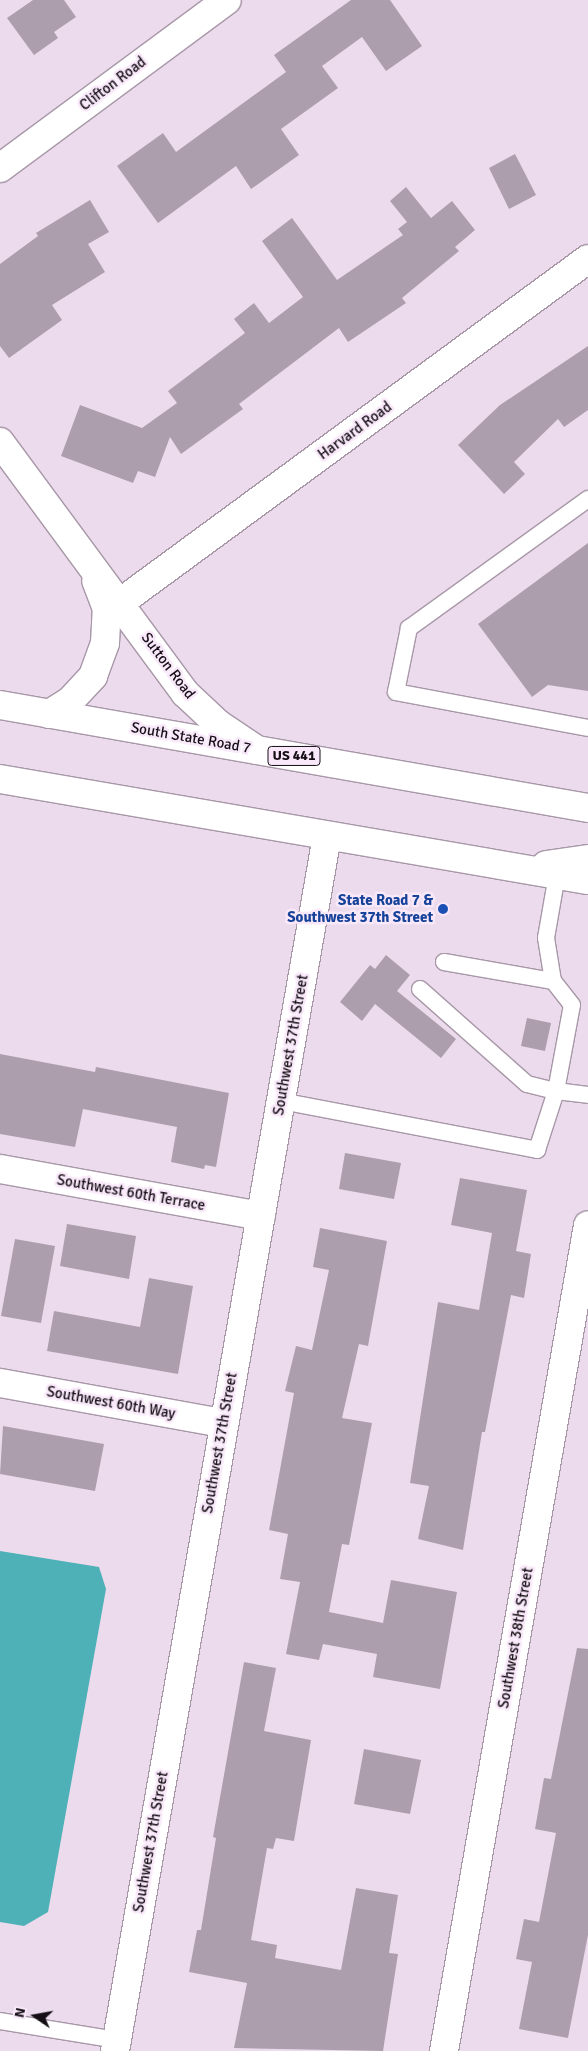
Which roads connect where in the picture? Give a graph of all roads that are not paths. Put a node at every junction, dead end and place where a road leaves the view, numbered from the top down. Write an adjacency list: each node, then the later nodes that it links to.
1 (227, 0): 2 (street, Clifton Road)
2 (0, 168)
3 (588, 259): 7 (street, Harvard Road)
4 (0, 442): 6 (street, Sutton Road)
5 (588, 499): 10 (lane)
6 (91, 568): 7 (street, Sutton Road); 9 (street, Sutton Road)
7 (121, 602): 11 (street, Sutton Road)
8 (0, 705): 9 (street, South State Road 7 / US 441)
9 (49, 714): 11 (street, South State Road 7 / US 441)
10 (588, 728)
11 (257, 750): 13 (street, South State Road 7 / US 441)
12 (0, 779): 14 (street)
13 (588, 808)
14 (327, 836): 16 (street); 24 (street, Southwest 37th Street)
15 (588, 859): 16 (street)
16 (520, 868): 17 (street)
17 (557, 875): 18 (street); 20 (lane)
18 (588, 880)
19 (444, 962): 20 (lane)
20 (553, 982): 22 (lane)
21 (420, 989): 22 (lane)
22 (556, 1091): 23 (lane); 24 (lane)
23 (588, 1096)
24 (281, 1101): 26 (street, Southwest 37th Street)
25 (0, 1169): 26 (street, Southwest 60th Terrace)
26 (261, 1216): 29 (street, Southwest 37th Street)
27 (588, 1225): 32 (street, Southwest 38th Street)
28 (0, 1383): 29 (street, Southwest 60th Way)
29 (223, 1422): 31 (street, Southwest 37th Street)
30 (0, 2021): 31 (lane)
31 (116, 2046)
32 (444, 2051)

